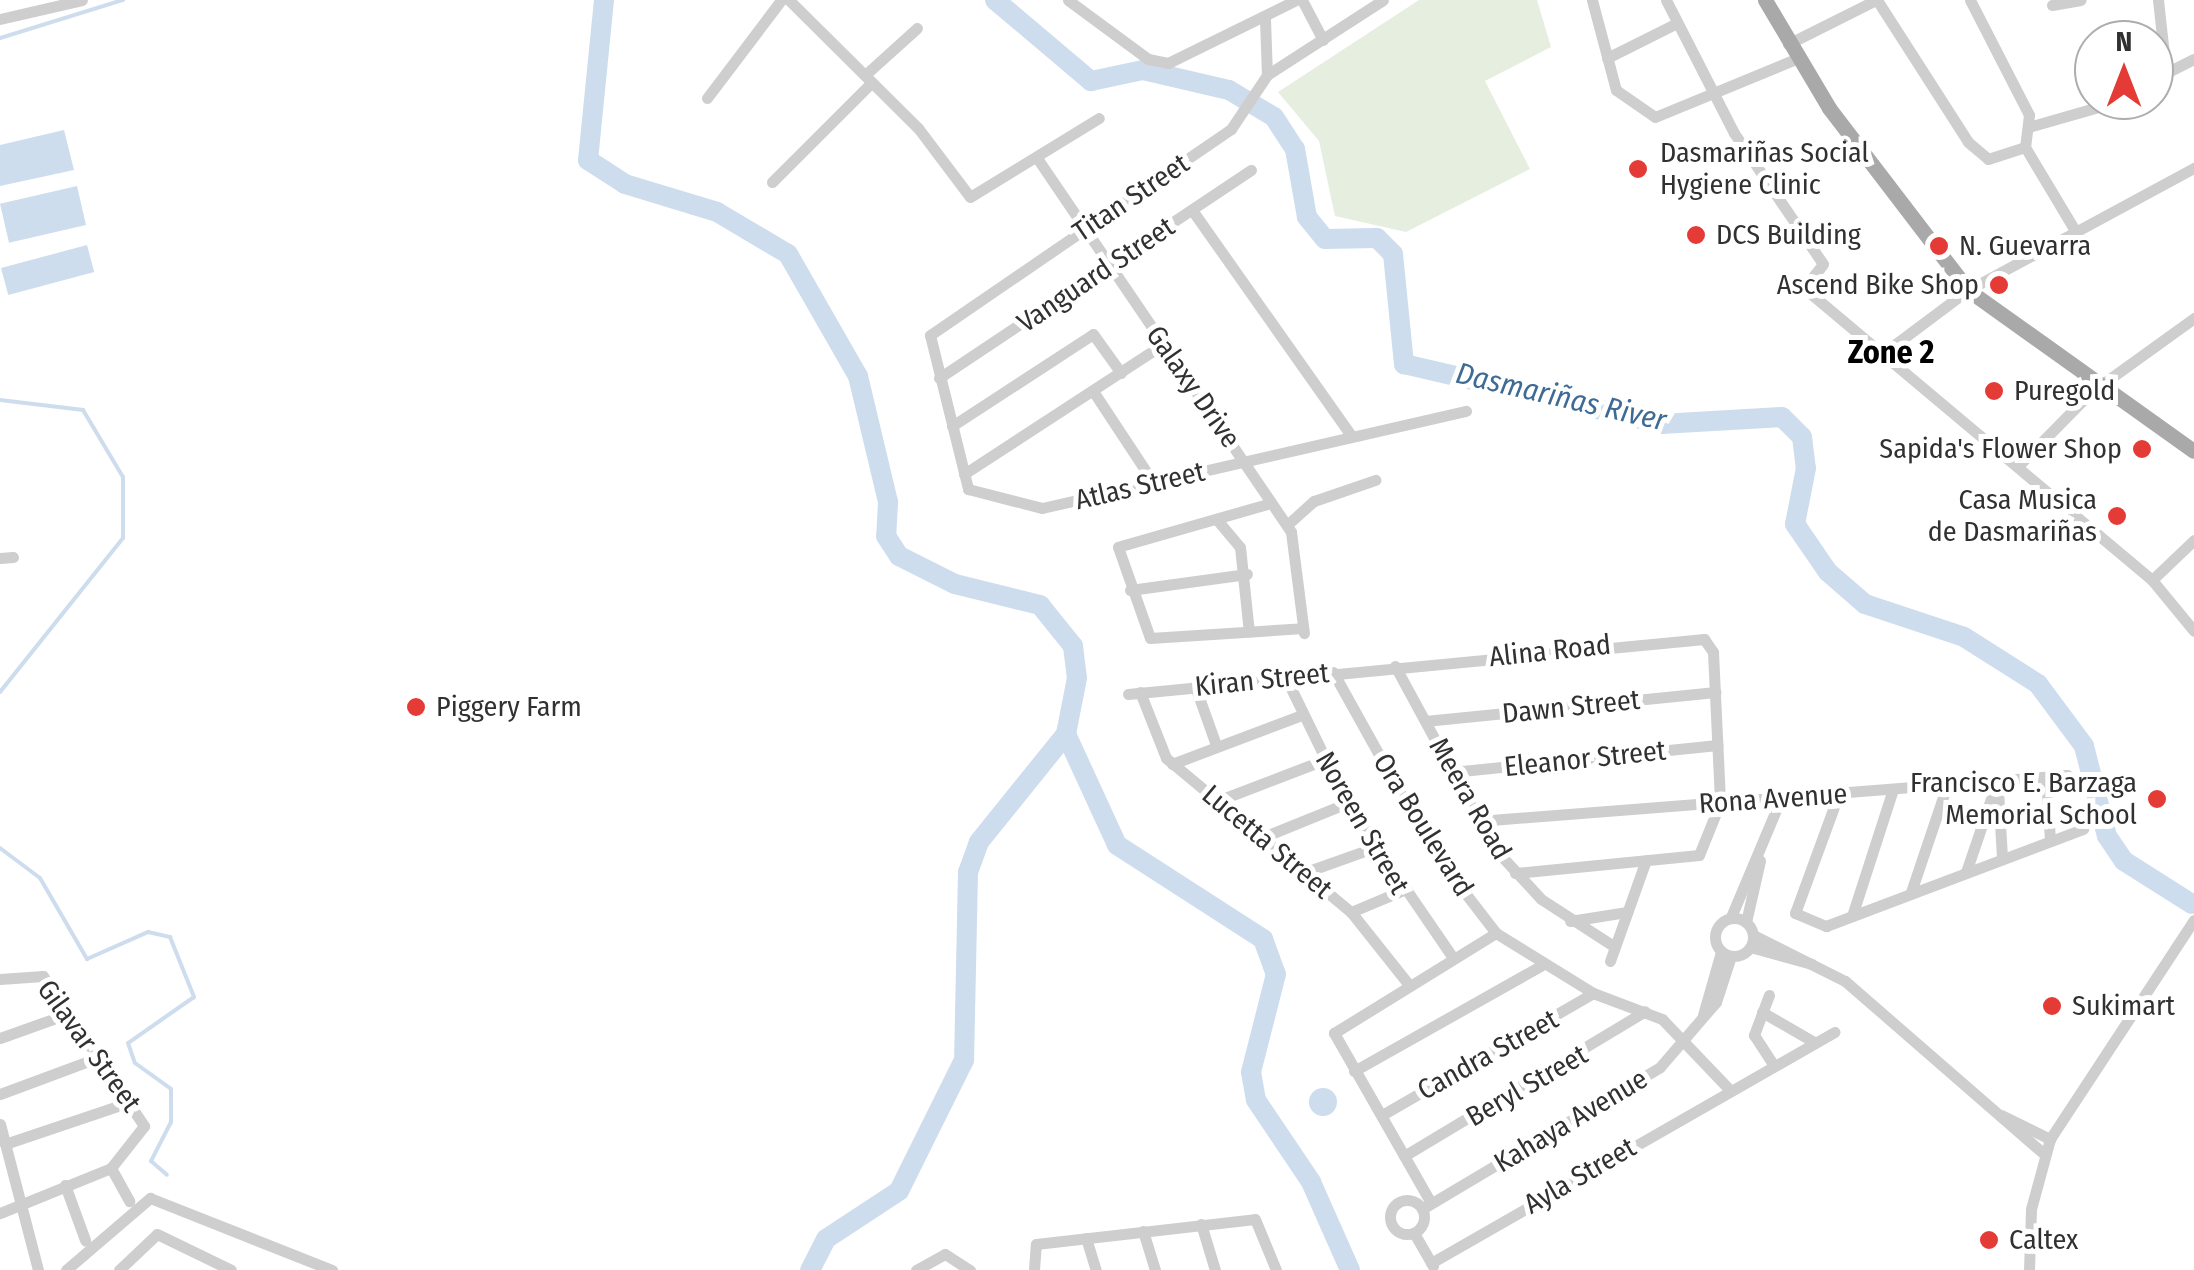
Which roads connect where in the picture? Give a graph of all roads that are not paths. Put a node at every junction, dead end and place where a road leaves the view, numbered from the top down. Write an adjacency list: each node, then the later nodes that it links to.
1 (82, 0): 15 (street)
2 (781, 0): 26 (street)
3 (789, 0): 24 (street)
4 (1068, 0): 16 (street)
5 (1299, 0): 16 (street); 19 (street)
6 (1383, 0): 19 (street)
7 (1592, 0): 21 (street)
8 (1666, 0): 17 (street)
9 (1764, 0): 20 (main road)
10 (1876, 0): 20 (street); 30 (street)
11 (1970, 0): 29 (street)
12 (2076, 0): 14 (street)
13 (2158, 0): 22 (street)
14 (2052, 5)
15 (0, 19)
16 (1264, 19): 23 (street)
17 (1677, 22): 21 (street); 25 (street)
18 (917, 28): 24 (street)
19 (1323, 40): 23 (street)
20 (1792, 52): 25 (street); 39 (main road)
21 (1607, 58): 25 (street)
22 (2194, 59)
23 (1267, 75): 36 (street, Titan Street)
24 (869, 79): 31 (street); 34 (street)
25 (1711, 90): 42 (street)
26 (708, 98)
27 (2074, 113): 29 (street)
28 (1099, 118): 31 (street)
29 (2032, 126): 30 (street)
30 (2025, 147): 37 (street)
31 (1036, 158): 36 (street, Galaxy Drive)
32 (2194, 168): 37 (street)
33 (1252, 170): 35 (street, Vanguard Street)
34 (772, 182)
35 (1192, 210): 38 (street, Vanguard Street); 49 (street)
36 (1086, 228): 38 (street, Galaxy Drive); 44 (street, Titan Street)
37 (2074, 229): 39 (street)
38 (1111, 266): 41 (street, Galaxy Drive); 44 (street, Vanguard Street)
39 (1968, 290): 42 (street); 45 (main road)
40 (2194, 318): 45 (street)
41 (1162, 345): 43 (street); 51 (street, Galaxy Drive)
42 (1885, 352): 52 (street)
43 (1121, 373): 46 (street); 48 (street)
44 (939, 378): 48 (street)
45 (2100, 387): 50 (main road); 52 (street)
46 (1093, 392): 53 (street); 55 (street)
47 (1466, 411): 49 (street, Atlas Street)
48 (952, 426): 53 (street)
49 (1352, 435): 51 (street, Atlas Street)
50 (2194, 451)
51 (1246, 462): 55 (street, Atlas Street); 56 (street, Galaxy Drive)
52 (2019, 465): 61 (street)
53 (964, 474): 55 (street, Atlas Street)
54 (1375, 480): 58 (street)
55 (1153, 482)
56 (1271, 503): 57 (street); 58 (street, Galaxy Drive)
57 (1218, 521): 60 (street); 62 (street)
58 (1287, 526): 64 (street, Galaxy Drive)
59 (2194, 540): 61 (street)
60 (1247, 574): 62 (street); 64 (street)
61 (2152, 580): 63 (street)
62 (1130, 590): 64 (street)
63 (2194, 631)
64 (1249, 632)
65 (1396, 666): 66 (street, Kiran Street); 69 (street, Alina Road); 72 (street, Meera Road)
66 (1333, 672): 67 (street, Kiran Street); 108 (street, Ora Boulevard)
67 (1286, 678): 68 (street, Kiran Street); 71 (street, Noreen Street)
68 (1194, 686): 70 (street, Kiran Street); 73 (street)
69 (1716, 692): 72 (street, Dawn Street); 74 (street)
70 (1134, 693): 76 (street, Lucetta Street)
71 (1302, 715): 73 (street); 75 (street, Noreen Street)
72 (1425, 721): 77 (street, Meera Road)
73 (1216, 745): 76 (street)
74 (1718, 746): 77 (street, Eleanor Street); 87 (street)
75 (1324, 760): 85 (street); 86 (street, Noreen Street)
76 (1172, 764): 85 (street, Lucetta Street)
77 (1452, 772): 88 (street, Meera Road)
78 (2067, 776): 79 (street, Rona Avenue)
79 (2046, 777): 80 (street, Rona Avenue); 91 (street)
80 (1997, 781): 81 (street, Rona Avenue); 93 (street); 96 (street)
81 (1947, 785): 82 (street, Rona Avenue); 100 (street)
82 (1893, 789): 83 (street, Rona Avenue); 103 (street)
83 (1839, 793): 84 (street, Rona Avenue); 103 (street)
84 (1781, 798): 87 (street, Rona Avenue); 95 (street)
85 (1217, 801): 90 (street, Lucetta Street)
86 (1348, 803): 90 (street); 92 (street, Noreen Street)
87 (1720, 803): 88 (street, Rona Avenue); 94 (street)
88 (1478, 822): 98 (street, Meera Road)
89 (2083, 829): 91 (street)
90 (1260, 838): 97 (street, Lucetta Street)
91 (2050, 840): 93 (street)
92 (1376, 847): 97 (street); 99 (street, Noreen Street)
93 (2002, 858): 96 (street)
94 (1646, 860): 98 (street); 102 (street)
95 (1760, 861): 104 (street); 107 (street)
96 (1966, 872): 100 (street)
97 (1303, 873): 101 (street, Lucetta Street)
98 (1515, 874): 105 (street, Meera Road)
99 (1400, 891): 101 (street); 112 (street, Noreen Street)
100 (1911, 892): 103 (street)
101 (1352, 912): 116 (street, Lucetta Street)
102 (1627, 912): 105 (street); 110 (street)
103 (1852, 916)
104 (1731, 917): 107 (street); 111 (street, Kahaya Avenue)
105 (1570, 920): 110 (street, Meera Road)
106 (2194, 920): 135 (street)
107 (1746, 922): 109 (street)
108 (1496, 933): 112 (street); 114 (street, Ora Boulevard)
109 (1752, 941): 111 (street); 133 (street)
110 (1615, 947): 113 (street)
111 (1726, 954): 124 (street, Kahaya Avenue)
112 (1453, 958): 116 (street)
113 (1610, 960)
114 (1540, 966): 117 (street, Ora Boulevard); 128 (street)
115 (0, 979): 121 (street, Gilavar Street)
116 (1409, 985): 128 (street)
117 (1594, 994): 119 (street, Ora Boulevard); 132 (street, Candra Street)
118 (1769, 995): 120 (street)
119 (1645, 1011): 124 (street, Ora Boulevard); 138 (street, Beryl Street)
120 (1762, 1012): 125 (street); 127 (street)
121 (67, 1014): 123 (street); 126 (street, Gilavar Street)
122 (1834, 1032): 125 (street, Ayla Street)
123 (0, 1038)
124 (1689, 1038): 129 (street, Ora Boulevard); 144 (street, Kahaya Avenue)
125 (1814, 1042): 127 (street, Ayla Street)
126 (96, 1058): 130 (street); 131 (street, Gilavar Street)
127 (1773, 1064): 129 (street, Ayla Street)
128 (1354, 1071): 132 (street)
129 (1729, 1089): 152 (street, Ayla Street)
130 (0, 1094)
131 (130, 1102): 136 (street); 139 (street, Gilavar Street)
132 (1382, 1115): 138 (street)
133 (2001, 1116): 135 (street); 137 (street)
134 (0, 1124): 136 (street)
135 (2050, 1139): 137 (street)
136 (5, 1144): 143 (street)
137 (2044, 1154): 164 (street)
138 (1404, 1156): 144 (street)
139 (111, 1168): 140 (street); 141 (street)
140 (65, 1185): 143 (street); 150 (street)
141 (129, 1201)
142 (0, 1203): 143 (street)
143 (20, 1203): 145 (street); 153 (street)
144 (1427, 1206): 148 (street); 148 (street, Kahaya Avenue)
145 (0, 1213)
146 (1200, 1224): 147 (street); 162 (street); 163 (street)
147 (1142, 1231): 149 (street); 161 (street)
148 (1414, 1233): 152 (street)
149 (1086, 1238): 159 (street); 160 (street)
150 (85, 1240)
151 (969, 1267): 158 (street)
152 (1433, 1267)
153 (38, 1270)
154 (66, 1270): 157 (street)
155 (119, 1270): 156 (street)
156 (231, 1270)
157 (332, 1270)
158 (916, 1270)
159 (1034, 1270)
160 (1096, 1270)
161 (1155, 1270)
162 (1216, 1270)
163 (1276, 1270)
164 (2029, 1270)

